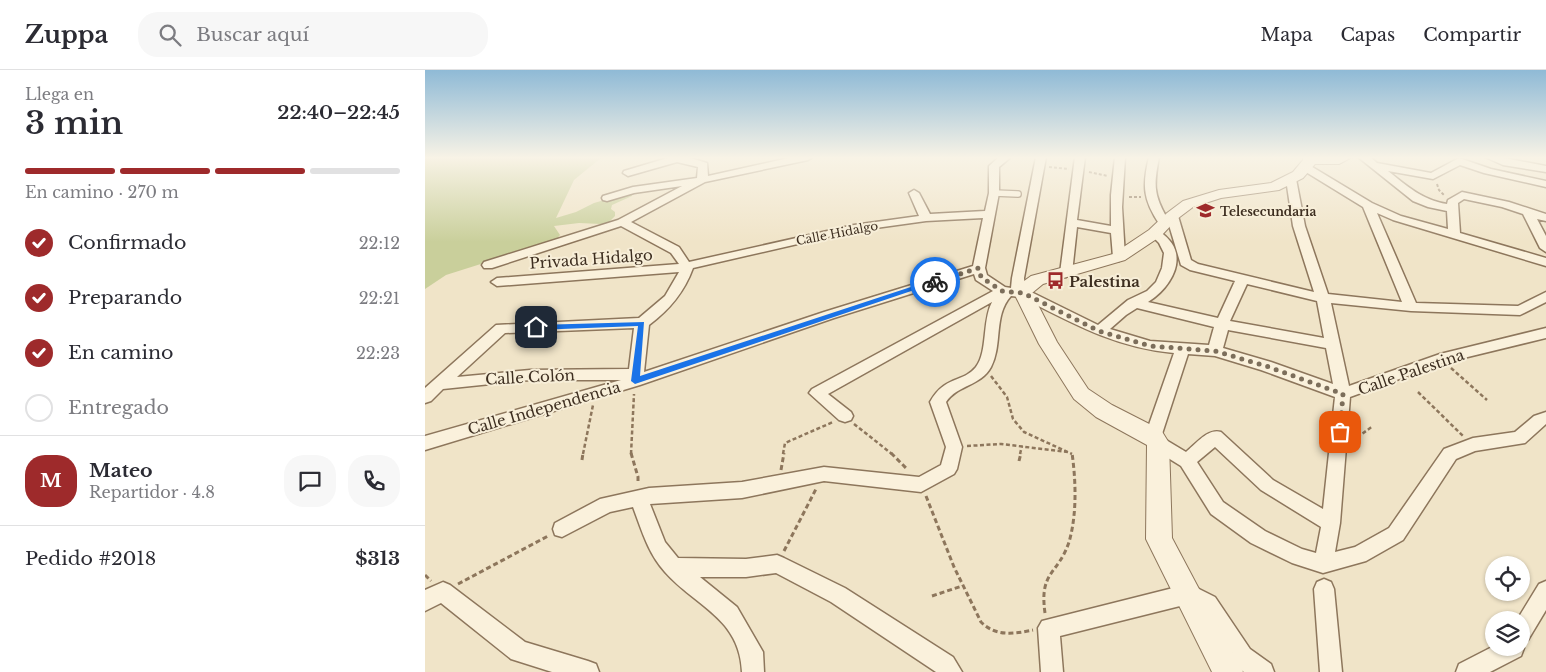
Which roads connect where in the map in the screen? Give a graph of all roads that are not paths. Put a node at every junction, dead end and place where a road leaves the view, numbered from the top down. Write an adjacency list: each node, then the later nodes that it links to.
1 (667, 185): 15 (street)
2 (692, 185): 22 (street)
3 (994, 185): 13 (street)
4 (1036, 185): 36 (street)
5 (1076, 185): 23 (street)
6 (1117, 185): 25 (street)
7 (1148, 185): 24 (street)
8 (1278, 185): 24 (street)
9 (1292, 185): 38 (street)
10 (1341, 185): 16 (street)
11 (1399, 185): 17 (street)
12 (914, 193): 20 (street)
13 (994, 193): 14 (lane); 19 (street)
14 (1017, 194)
15 (607, 198)
16 (1368, 205): 26 (street); 40 (street)
17 (1452, 205): 18 (street); 26 (street)
18 (1528, 212): 21 (street); 27 (street)
19 (989, 214): 20 (street, Calle Hidalgo); 32 (street)
20 (926, 218): 31 (street, Calle Hidalgo)
21 (1546, 218)
22 (622, 222): 30 (street); 31 (street)
23 (1072, 223): 25 (street); 33 (street)
24 (1164, 224): 28 (street); 34 (street); 39 (street)
25 (1116, 230): 28 (street)
26 (1454, 235): 29 (street)
27 (1546, 248)
28 (1119, 257): 33 (street)
29 (1546, 262)
30 (488, 265)
31 (687, 266): 35 (street, Privada Hidalgo); 41 (street)
32 (979, 268): 36 (street, Calle Palestina); 48 (street, Calle Independencia)
33 (1066, 272): 36 (street)
34 (1243, 278): 38 (street); 42 (street)
35 (497, 282)
36 (1012, 293): 43 (street, Calle Palestina); 52 (street); 54 (street); 57 (street)
37 (1546, 296): 40 (street)
38 (1323, 298): 40 (street); 45 (street)
39 (1133, 303): 42 (street); 43 (street)
40 (1411, 307)
41 (642, 324): 48 (street); 49 (street)
42 (1222, 324): 45 (street); 47 (street)
43 (1099, 331): 46 (street, Calle Palestina)
44 (1546, 333): 50 (street, Calle Palestina)
45 (1332, 344): 50 (street)
46 (1182, 350): 47 (street, Calle Palestina); 54 (street)
47 (1215, 351): 50 (street, Calle Palestina)
48 (635, 378): 49 (street, Calle Colón); 55 (street, Calle Independencia)
49 (433, 384): 51 (street)
50 (1343, 394): 58 (street)
51 (425, 397)
52 (845, 416)
53 (1546, 418): 60 (street)
54 (1156, 440): 56 (street); 64 (street)
55 (425, 443)
56 (1187, 461): 58 (street); 60 (street)
57 (639, 498): 59 (street); 61 (street)
58 (1331, 523): 60 (street)
59 (561, 529)
60 (1323, 564)
61 (673, 567): 69 (street); 70 (street)
62 (1324, 589): 74 (street)
63 (1546, 591): 66 (street)
64 (1189, 594): 71 (street); 72 (street); 73 (street)
65 (434, 596): 68 (street)
66 (1530, 619)
67 (1498, 656): 75 (street)
68 (588, 672)
69 (753, 672)
70 (951, 672)
71 (1052, 672)
72 (1228, 672)
73 (1263, 672)
74 (1331, 672)
75 (1467, 672)

